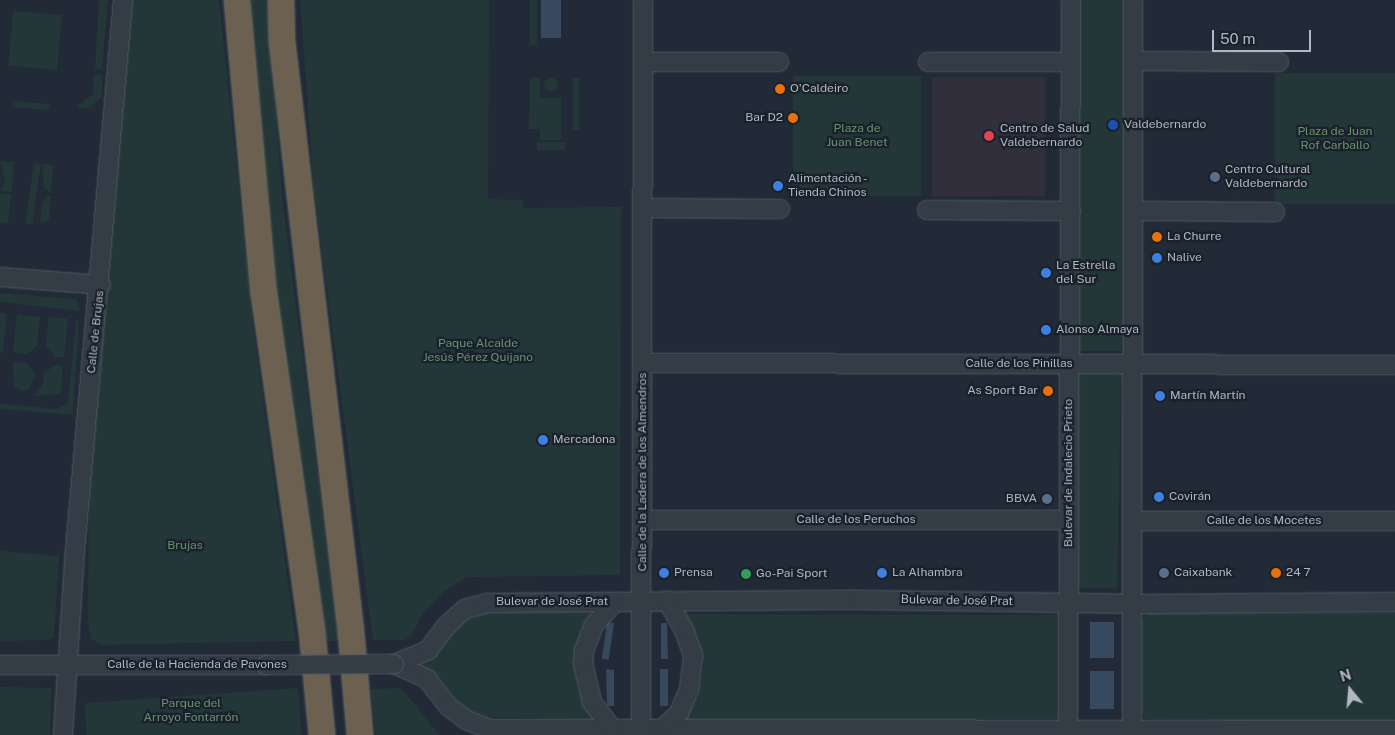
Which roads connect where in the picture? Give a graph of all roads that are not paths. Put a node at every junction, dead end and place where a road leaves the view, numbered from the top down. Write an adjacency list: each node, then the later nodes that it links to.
1 (123, 0): 20 (street, Calle de Brujas)
2 (237, 0): 45 (highway)
3 (281, 0): 46 (highway)
4 (643, 0): 8 (street, Calle de la Ladera de los Almendros)
5 (1071, 0): 11 (street, Bulevar de Indalecio Prieto)
6 (1133, 0): 7 (street)
7 (1133, 61): 12 (street); 17 (street)
8 (643, 62): 9 (street); 13 (street, Calle de la Ladera de los Almendros)
9 (779, 62)
10 (928, 62): 11 (street)
11 (1071, 62): 16 (street, Bulevar de Indalecio Prieto)
12 (1279, 62)
13 (643, 208): 14 (street); 21 (street, Calle de la Ladera de los Almendros)
14 (780, 209)
15 (927, 210): 16 (street)
16 (1071, 211): 22 (street, Bulevar de Indalecio Prieto)
17 (1133, 211): 18 (street); 23 (street)
18 (1275, 212)
19 (0, 277): 20 (street)
20 (101, 284): 37 (street, Calle de Brujas)
21 (643, 364): 22 (street, Calle de los Pinillas); 25 (street, Calle de la Ladera de los Almendros)
22 (1070, 364): 23 (street, Calle de los Pinillas); 26 (street, Bulevar de Indalecio Prieto)
23 (1132, 364): 24 (street, Calle de los Pinillas); 27 (street)
24 (1395, 365)
25 (643, 520): 26 (street, Calle de los Peruchos); 29 (street, Calle de la Ladera de los Almendros)
26 (1070, 520): 32 (street, Bulevar de Indalecio Prieto)
27 (1132, 521): 28 (street, Calle de los Mocetes); 34 (street)
28 (1395, 521)
29 (643, 601): 30 (street, Bulevar de José Prat); 31 (street, Bulevar de José Prat); 41 (street, Calle de la Ladera de los Almendros)
30 (667, 601): 32 (street, Bulevar de José Prat); 39 (street)
31 (615, 602): 35 (street, Bulevar de José Prat); 38 (street)
32 (1069, 602): 34 (street, Bulevar de José Prat); 42 (street, Bulevar de Indalecio Prieto)
33 (1395, 602): 34 (street, Bulevar de José Prat)
34 (1132, 603): 43 (street)
35 (394, 664): 37 (street, Calle de la Hacienda de Pavones, bridge); 38 (street)
36 (0, 665): 37 (street, Calle de la Hacienda de Pavones)
37 (68, 665): 44 (street, Calle de Brujas)
38 (612, 728): 41 (street)
39 (662, 728): 41 (street); 42 (street)
40 (1395, 730): 43 (street)
41 (641, 732)
42 (1068, 732): 43 (street)
43 (1132, 732)
44 (63, 735)
45 (322, 735)
46 (360, 735)

